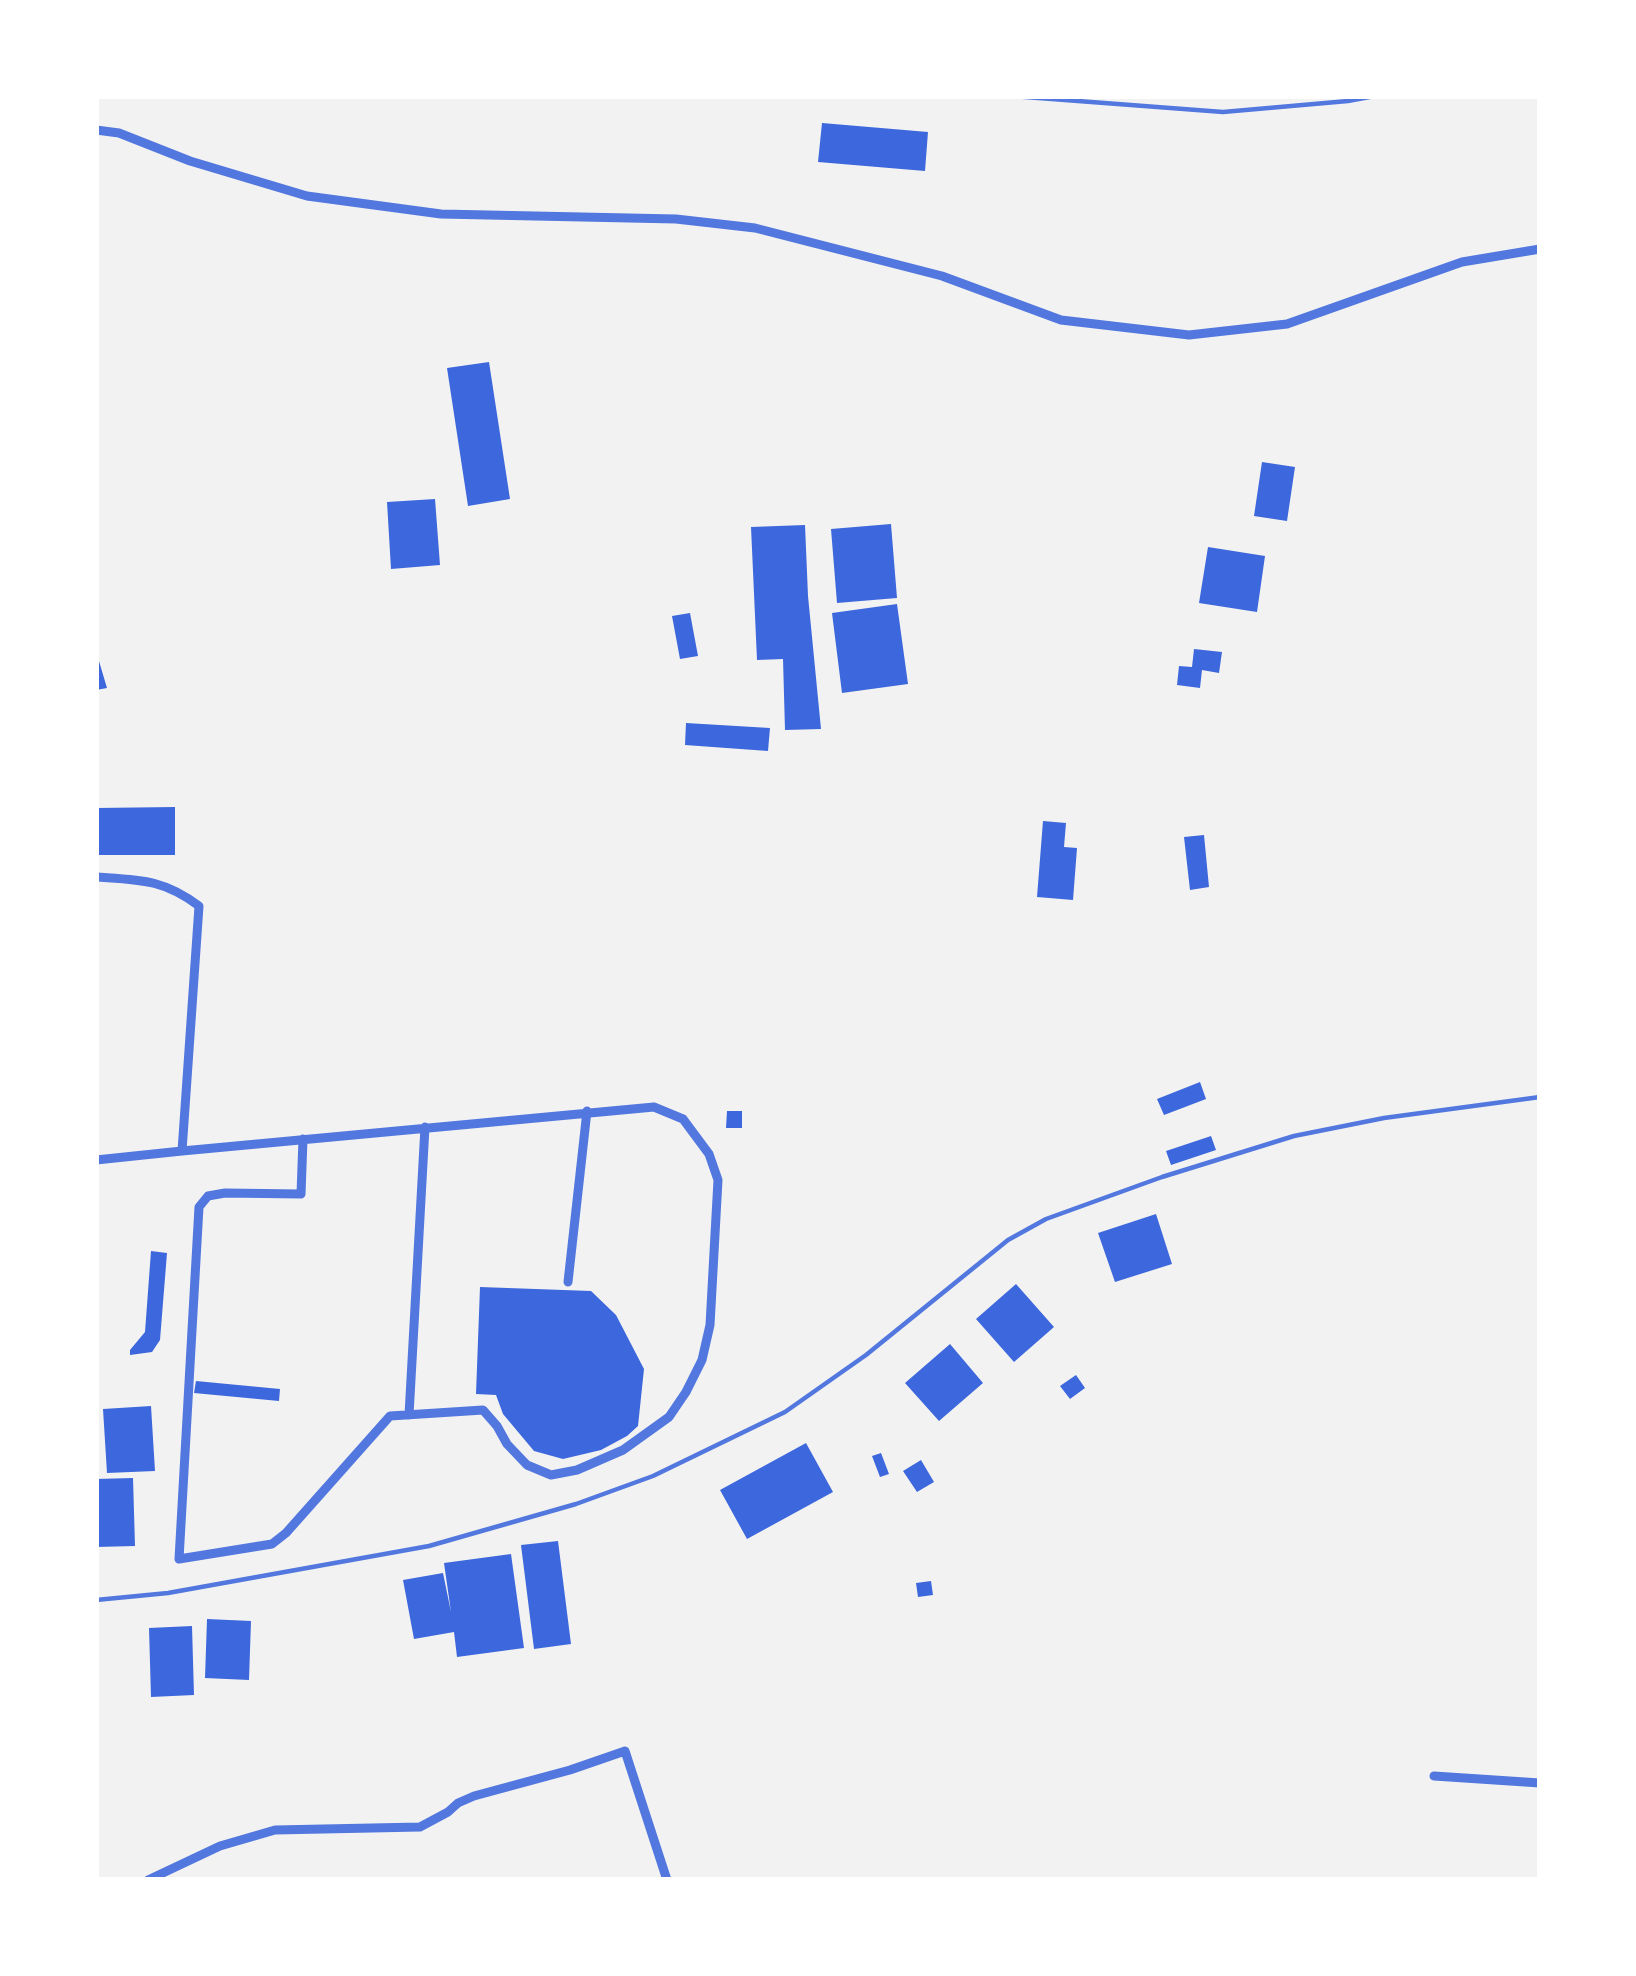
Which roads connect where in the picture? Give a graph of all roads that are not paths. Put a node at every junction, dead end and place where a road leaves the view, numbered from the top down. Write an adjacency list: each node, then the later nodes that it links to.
1 (792, 96): 2 (lane)
2 (878, 96)
3 (1012, 96): 4 (lane)
4 (1376, 96)
5 (96, 130): 6 (street)
6 (1540, 249)
7 (96, 877): 12 (street)
8 (1540, 1097): 16 (lane)
9 (587, 1112): 10 (street); 14 (street); 15 (street)
10 (424, 1127): 11 (street); 15 (street)
11 (303, 1139): 12 (street); 15 (street)
12 (182, 1151): 13 (street)
13 (96, 1160)
14 (568, 1282)
15 (409, 1414)
16 (96, 1600)
17 (1435, 1776): 18 (street)
18 (1540, 1783)
19 (148, 1880): 20 (street)
20 (667, 1880)

